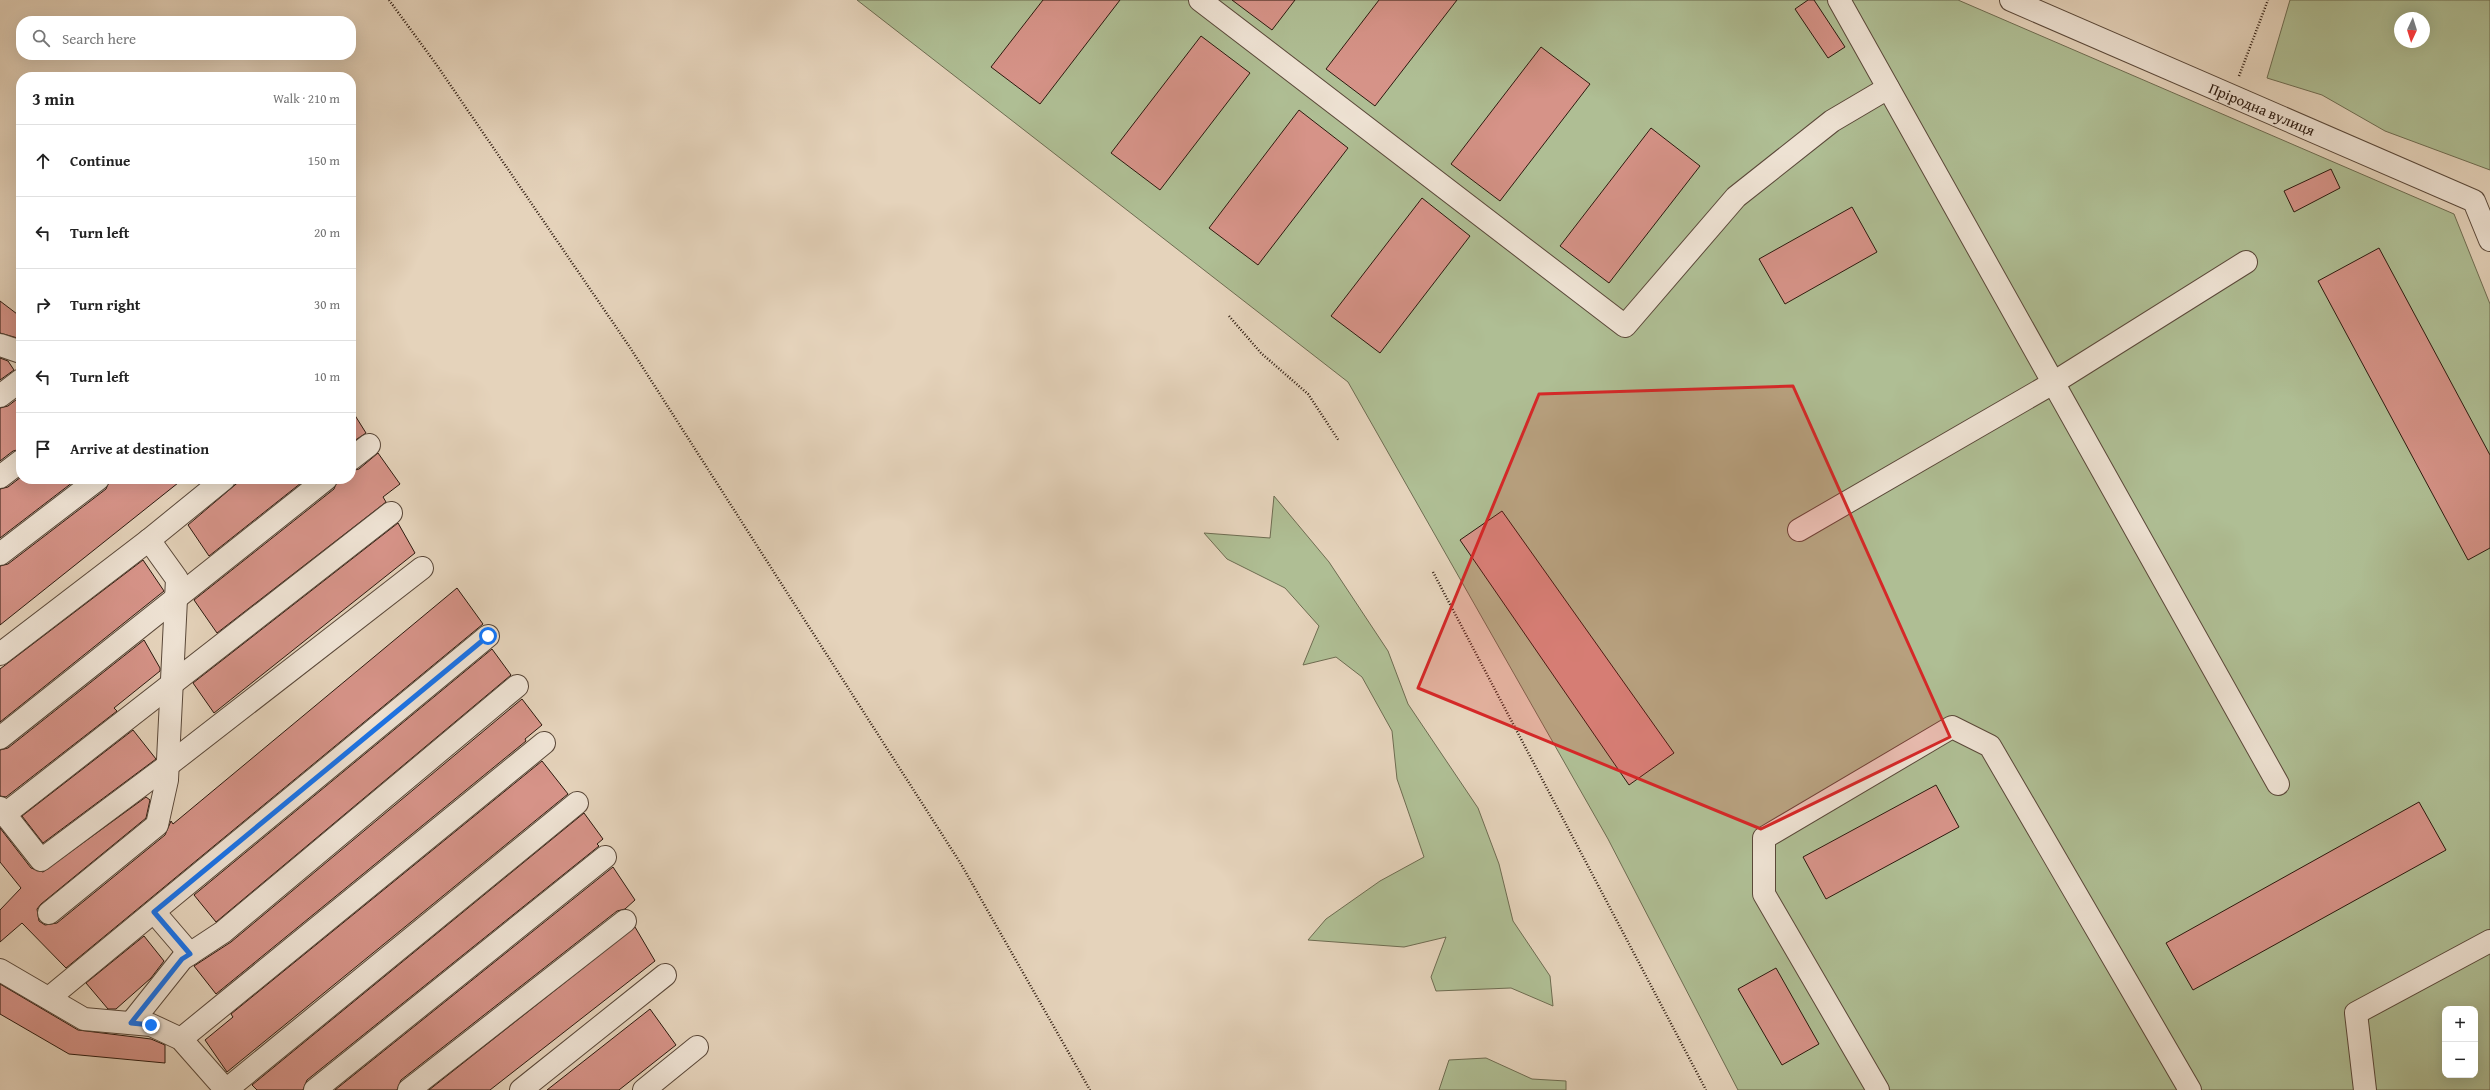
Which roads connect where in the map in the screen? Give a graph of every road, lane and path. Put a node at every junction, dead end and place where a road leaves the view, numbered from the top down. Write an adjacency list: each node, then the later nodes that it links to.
1 (389, 0): 59 (path)
2 (1200, 0): 6 (street)
3 (1839, 0): 6 (street)
4 (2011, 0): 7 (street, Пріродна вулиця)
5 (2268, 0): 7 (path)
6 (1888, 88): 14 (street)
7 (2232, 96): 8 (street, Пріродна вулиця)
8 (2482, 204): 9 (street, Пріродна вулиця)
9 (2490, 240)
10 (2246, 262): 14 (street)
11 (1230, 316): 17 (path)
12 (0, 345): 13 (street)
13 (16, 350)
14 (2053, 383): 26 (street); 39 (street)
15 (16, 384): 16 (street)
16 (0, 396)
17 (1339, 441)
18 (369, 445): 19 (street)
19 (356, 455)
20 (16, 465): 21 (street)
21 (0, 477)
22 (91, 484): 28 (street)
23 (218, 484): 27 (street)
24 (320, 484): 31 (street)
25 (392, 513): 34 (street)
26 (1799, 530)
27 (149, 540): 31 (street); 33 (street)
28 (0, 554)
29 (422, 568): 38 (street)
30 (1432, 572): 60 (path)
31 (176, 598): 34 (street); 36 (street)
32 (488, 636): 43 (street)
33 (0, 654)
34 (171, 684): 38 (street); 41 (street)
35 (517, 686): 47 (street)
36 (0, 738)
37 (544, 743): 52 (street)
38 (167, 766): 41 (street); 44 (street)
39 (2278, 784)
40 (577, 803): 54 (street)
41 (3, 811)
42 (605, 857): 55 (street)
43 (154, 912): 47 (street); 50 (street)
44 (49, 913)
45 (625, 921): 56 (street)
46 (2490, 941): 63 (street)
47 (190, 954): 51 (street)
48 (0, 970): 50 (street)
49 (665, 975): 57 (street)
50 (49, 998): 51 (street)
51 (131, 1023): 52 (street)
52 (181, 1040): 54 (street)
53 (697, 1047): 58 (street)
54 (226, 1090)
55 (315, 1090)
56 (409, 1090)
57 (522, 1090)
58 (644, 1090)
59 (1090, 1090)
60 (1706, 1090)
61 (1878, 1090): 62 (street)
62 (2190, 1090)
63 (2365, 1090)

